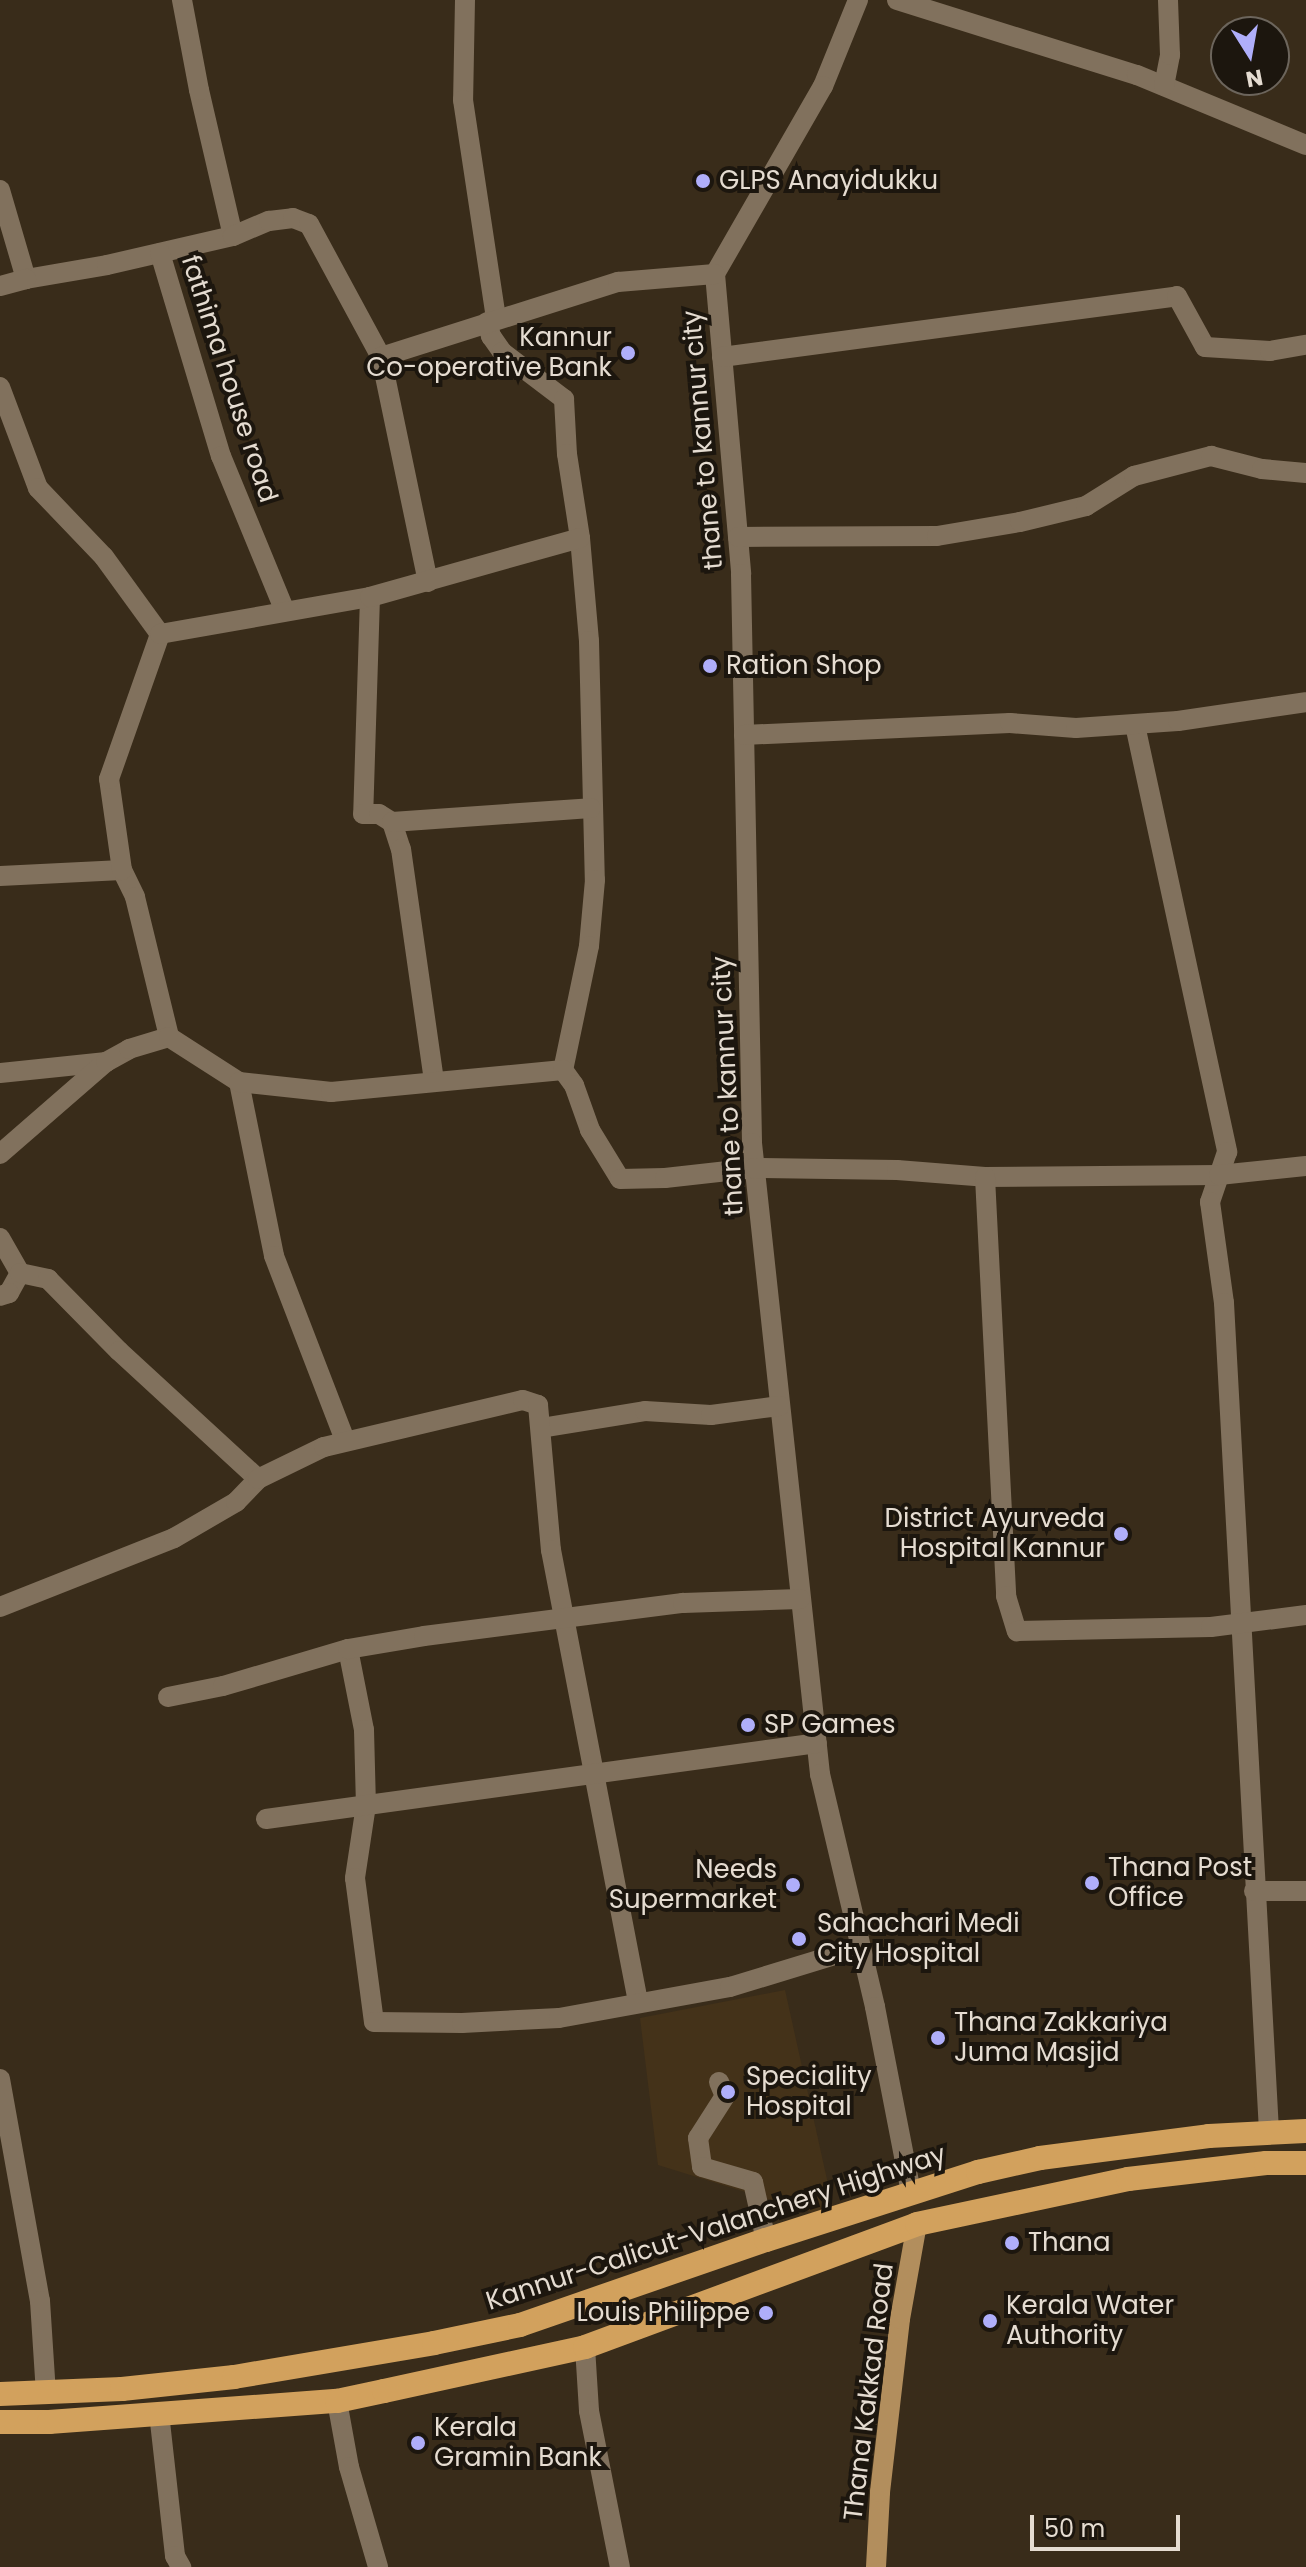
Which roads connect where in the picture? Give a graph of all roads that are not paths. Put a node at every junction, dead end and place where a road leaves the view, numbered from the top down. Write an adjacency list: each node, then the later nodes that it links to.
1 (182, 0): 9 (street)
2 (465, 0): 14 (street)
3 (858, 0): 11 (street, thane to kannur city)
4 (897, 0): 6 (street)
5 (1168, 0): 6 (street)
6 (1164, 86): 7 (street)
7 (1306, 145)
8 (0, 190): 12 (street)
9 (233, 236): 10 (street); 16 (street)
10 (160, 253): 12 (street); 24 (street, fathima house road)
11 (715, 274): 14 (street); 17 (street, thane to kannur city)
12 (26, 279): 13 (street)
13 (0, 286)
14 (492, 320): 16 (street); 21 (street)
15 (1305, 345): 17 (street)
16 (381, 357): 22 (street)
17 (722, 357): 20 (street, thane to kannur city)
18 (0, 387): 25 (street)
19 (1306, 473): 20 (street)
20 (738, 537): 28 (street, thane to kannur city)
21 (580, 538): 22 (street); 29 (street)
22 (428, 582): 23 (street)
23 (370, 597): 24 (street); 30 (street)
24 (285, 611): 25 (street)
25 (160, 634): 31 (street)
26 (1306, 702): 27 (street)
27 (1135, 725): 28 (street); 42 (street)
28 (744, 735): 41 (street, thane to kannur city)
29 (591, 808): 30 (street); 35 (street)
30 (392, 822): 37 (street)
31 (122, 870): 32 (street); 33 (street)
32 (0, 876)
33 (169, 1037): 34 (street); 38 (street)
34 (106, 1062): 36 (street); 39 (street)
35 (563, 1070): 37 (street); 41 (street)
36 (0, 1073)
37 (434, 1081): 38 (street)
38 (239, 1082): 49 (street)
39 (0, 1154)
40 (1306, 1166): 42 (street)
41 (754, 1168): 43 (street); 47 (street, thane to kannur city)
42 (1219, 1175): 43 (street); 55 (street)
43 (985, 1177): 55 (street)
44 (0, 1238): 45 (street)
45 (20, 1273): 46 (street); 50 (street)
46 (0, 1296)
47 (779, 1406): 48 (street); 51 (street, thane to kannur city)
48 (541, 1428): 49 (street); 54 (street)
49 (345, 1440): 50 (street)
50 (258, 1479): 52 (street)
51 (800, 1599): 54 (street); 58 (street, thane to kannur city)
52 (0, 1607)
53 (1306, 1615): 55 (street)
54 (563, 1619): 56 (street); 59 (street)
55 (1241, 1624): 62 (street)
56 (348, 1649): 57 (street); 60 (street)
57 (168, 1697)
58 (817, 1743): 59 (street); 64 (street, thane to kannur city)
59 (593, 1773): 60 (street); 65 (street)
60 (366, 1805): 61 (street); 65 (street)
61 (266, 1819)
62 (1254, 1891): 63 (street); 69 (street)
63 (1306, 1891)
64 (861, 1947): 65 (street); 71 (street, thane to kannur city)
65 (638, 2003)
66 (0, 2079): 76 (street)
67 (719, 2082): 73 (street)
68 (1306, 2131): 69 (highway, Kannur-Calicut-Valanchery Highway)
69 (1269, 2132): 71 (highway, Kannur-Calicut-Valanchery Highway)
70 (1306, 2163): 72 (highway)
71 (911, 2193): 72 (highway); 73 (highway, Kannur-Calicut-Valanchery Highway)
72 (917, 2224): 74 (highway); 84 (main road, Thana Kakkad Road)
73 (766, 2240): 76 (highway, Kannur-Calicut-Valanchery Highway)
74 (585, 2347): 77 (highway); 83 (street)
75 (0, 2394): 76 (highway, Kannur-Calicut-Valanchery Highway)
76 (46, 2394): 80 (highway)
77 (337, 2401): 78 (highway); 82 (street)
78 (159, 2413): 80 (highway); 81 (street)
79 (0, 2422): 80 (highway)
80 (49, 2422)
81 (181, 2567)
82 (378, 2567)
83 (620, 2567)
84 (876, 2567)

